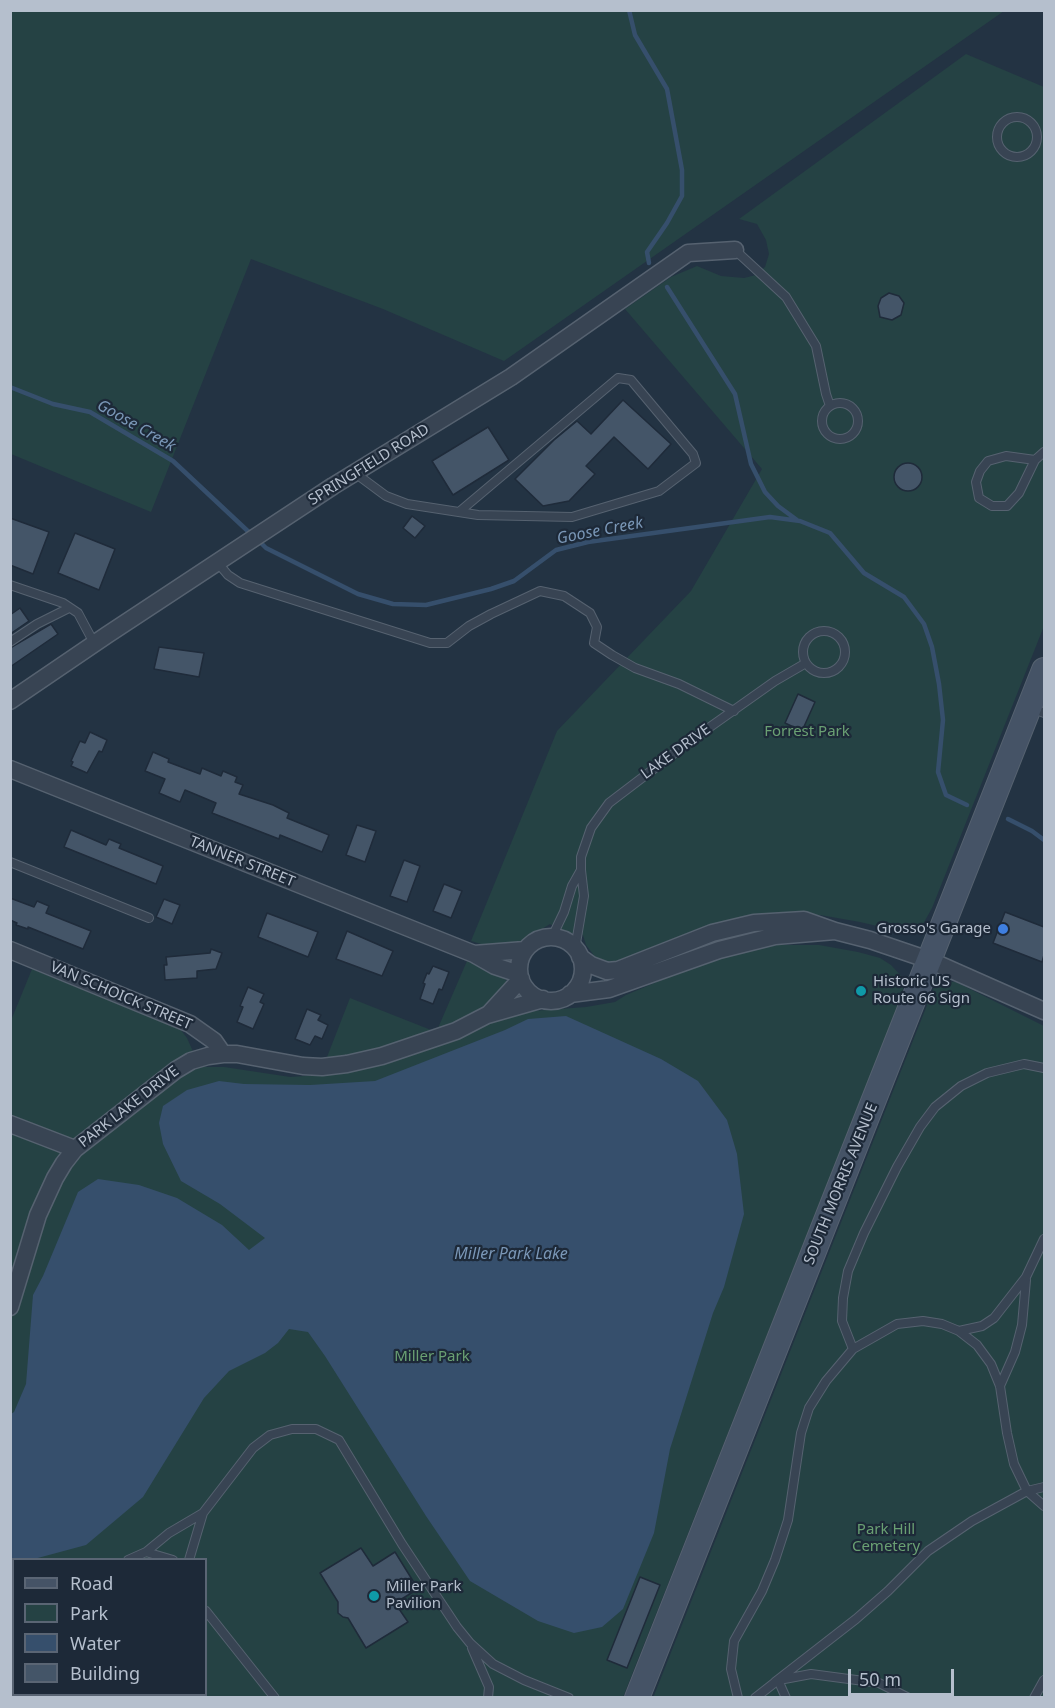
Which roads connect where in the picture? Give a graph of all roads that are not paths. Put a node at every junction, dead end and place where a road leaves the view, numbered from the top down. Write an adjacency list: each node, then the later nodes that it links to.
1 (1040, 142): 1 (lane)
2 (735, 250): 3 (lane); 6 (street, SPRINGFIELD ROAD)
3 (830, 406): 3 (lane)
4 (1044, 452): 5 (lane)
5 (1035, 460): 5 (lane)
6 (355, 472): 7 (lane); 8 (street, SPRINGFIELD ROAD)
7 (459, 512): 7 (lane)
8 (217, 562): 12 (street, SPRINGFIELD ROAD); 17 (lane)
9 (10, 585): 10 (lane)
10 (69, 608): 11 (lane); 12 (lane)
11 (10, 642)
12 (94, 643): 15 (street, SPRINGFIELD ROAD)
13 (806, 663): 13 (lane); 17 (lane, LAKE DRIVE)
14 (1044, 670): 16 (main road, SOUTH MORRIS AVENUE)
15 (10, 701)
16 (1037, 710): 28 (main road, SOUTH MORRIS AVENUE)
17 (734, 711): 20 (lane, LAKE DRIVE)
18 (10, 769): 27 (street, TANNER STREET)
19 (10, 862): 21 (lane)
20 (581, 870): 23 (lane, LAKE DRIVE); 26 (lane, LAKE DRIVE)
21 (149, 918)
22 (834, 932): 26 (street); 28 (street); 30 (street)
23 (552, 937): 25 (street); 26 (street)
24 (10, 950): 34 (street, VAN SCHOICK STREET)
25 (525, 950): 27 (street, TANNER STREET); 29 (street)
26 (578, 953): 30 (street)
27 (474, 954): 29 (street, TANNER STREET)
28 (929, 960): 32 (street); 59 (main road, SOUTH MORRIS AVENUE)
29 (520, 977): 31 (street); 33 (street, PARK LAKE DRIVE)
30 (570, 994): 31 (street)
31 (543, 999): 33 (street, PARK LAKE DRIVE)
32 (1044, 1011)
33 (487, 1016): 34 (street, PARK LAKE DRIVE)
34 (223, 1054): 37 (street, PARK LAKE DRIVE)
35 (1044, 1068): 42 (lane)
36 (10, 1124): 37 (street)
37 (75, 1149): 40 (street, PARK LAKE DRIVE)
38 (1044, 1239): 39 (lane)
39 (1026, 1277): 41 (lane); 43 (lane)
40 (10, 1307)
41 (960, 1331): 42 (lane); 43 (lane)
42 (853, 1348): 60 (lane)
43 (1000, 1386): 45 (lane)
44 (1044, 1486): 45 (lane)
45 (1027, 1491): 46 (lane); 55 (lane)
46 (1044, 1506)
47 (203, 1514): 48 (lane); 51 (lane); 53 (lane)
48 (146, 1552): 49 (lane); 50 (lane)
49 (132, 1558)
50 (166, 1558)
51 (190, 1558)
52 (207, 1612): 56 (lane)
53 (470, 1643): 57 (lane); 58 (lane)
54 (1044, 1680): 64 (lane)
55 (777, 1681): 61 (lane); 62 (lane); 63 (lane)
56 (273, 1697)
57 (488, 1698)
58 (569, 1698)
59 (636, 1698)
60 (738, 1698)
61 (755, 1698)
62 (786, 1698)
63 (909, 1698)
64 (1034, 1698)

